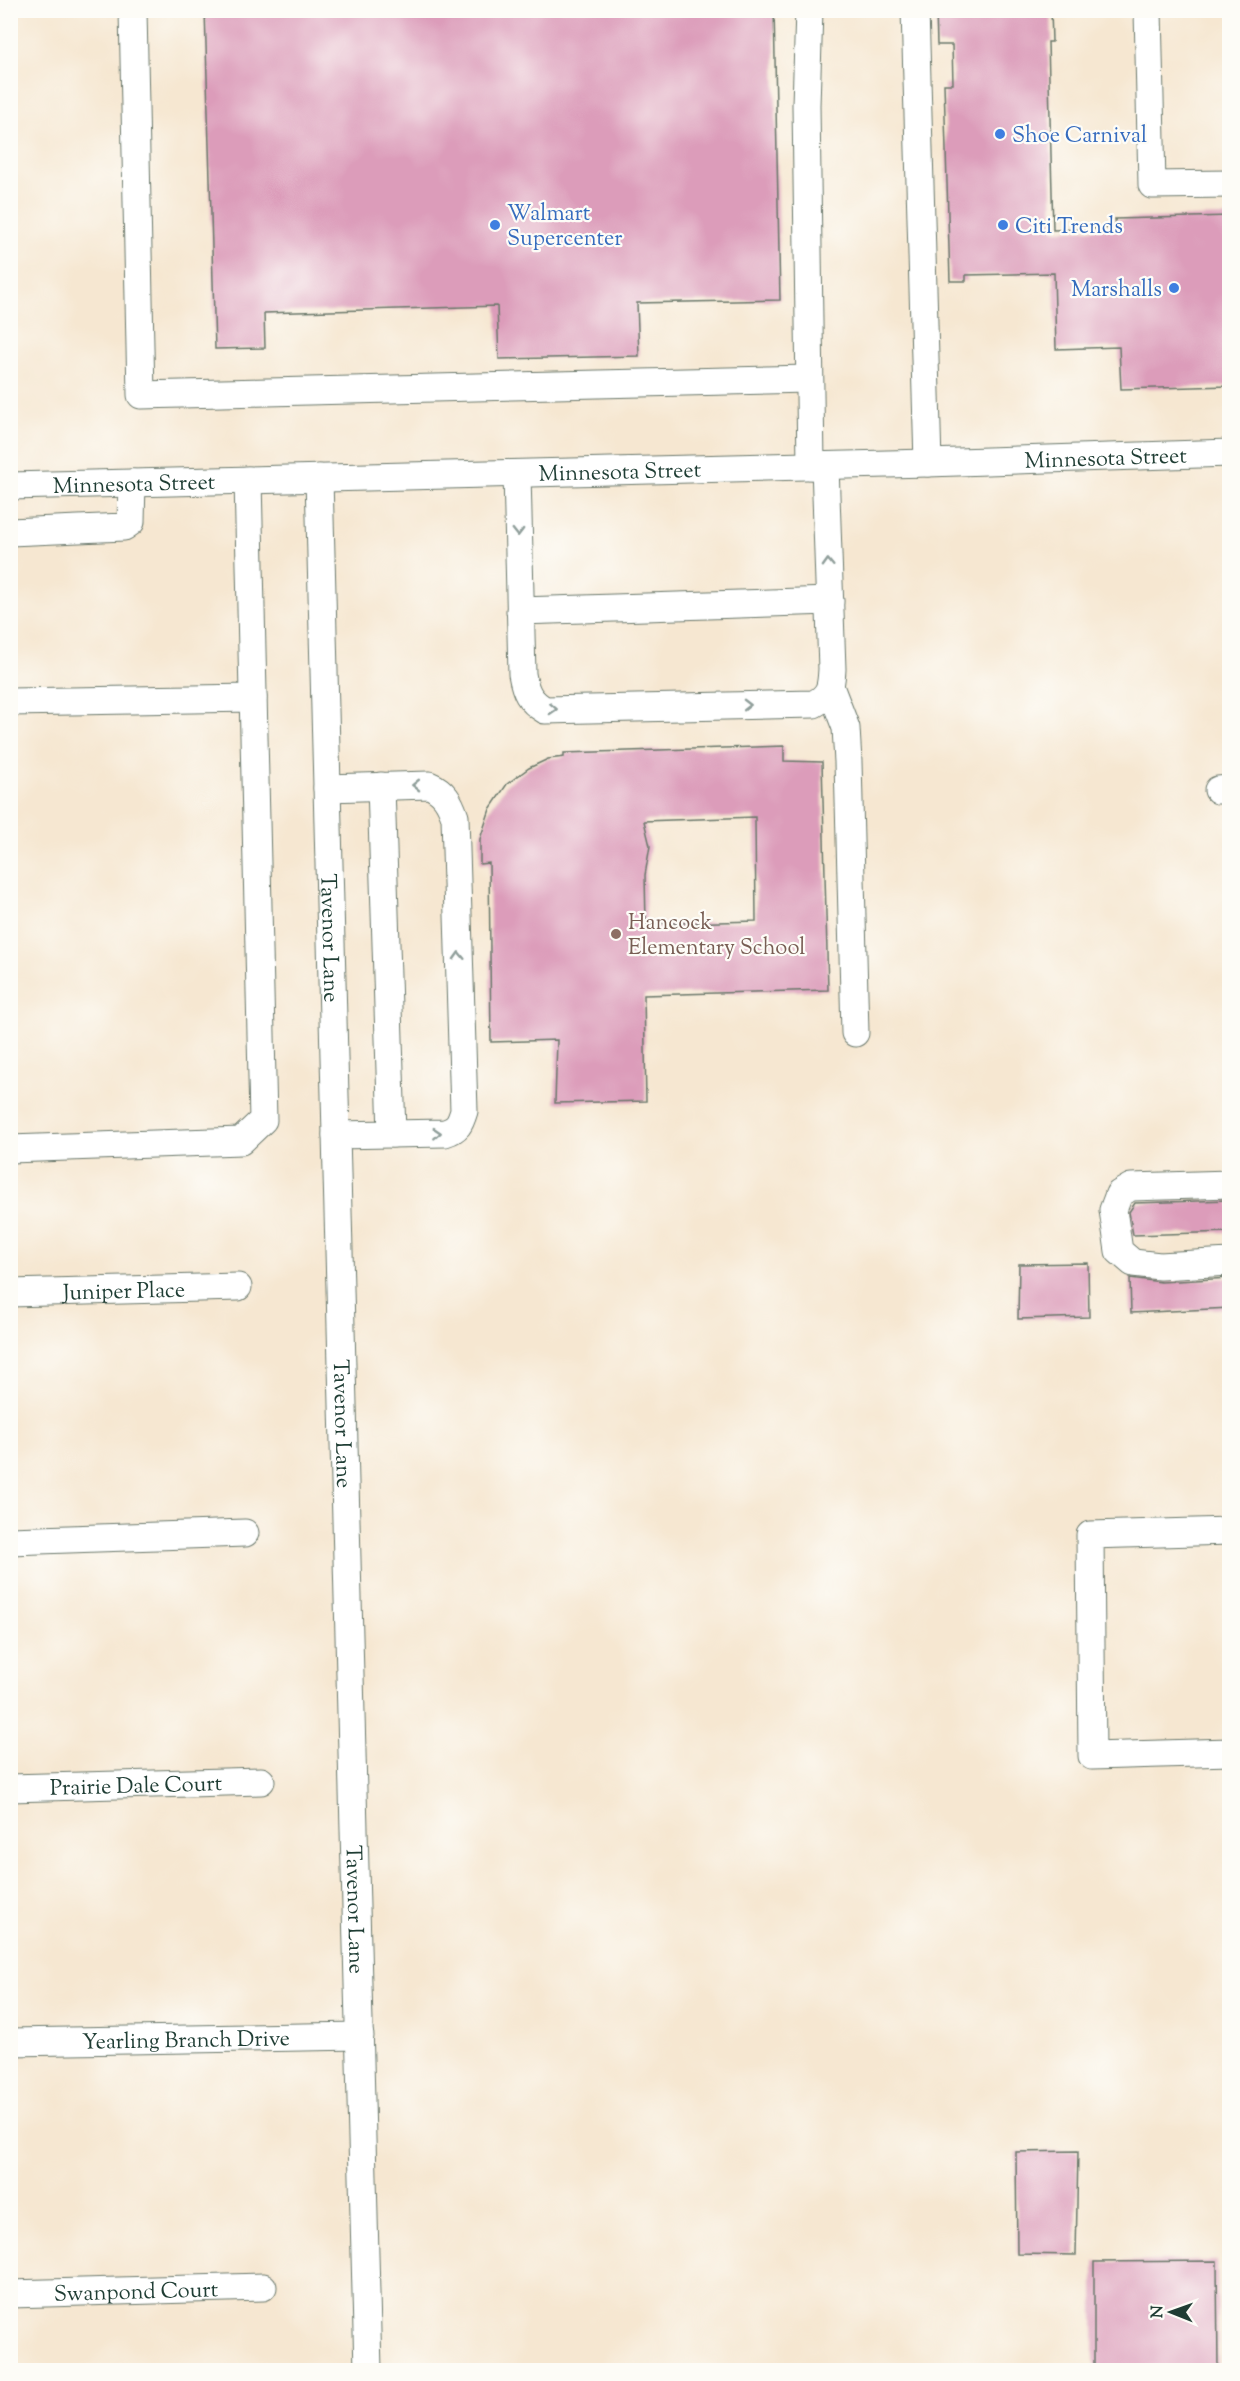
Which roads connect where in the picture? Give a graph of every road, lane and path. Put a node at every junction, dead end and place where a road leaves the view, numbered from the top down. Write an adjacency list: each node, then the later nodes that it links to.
1 (133, 10): 6 (street)
2 (809, 10): 6 (street)
3 (915, 10): 8 (street)
4 (1148, 10): 5 (street)
5 (1230, 184)
6 (808, 379): 9 (street)
7 (1230, 453): 8 (street, Minnesota Street)
8 (928, 463): 9 (street, Minnesota Street)
9 (818, 466): 10 (street, Minnesota Street); 16 (street, one-way to 9)
10 (517, 474): 11 (street, Minnesota Street); 17 (street, one-way to 17)
11 (319, 478): 12 (street, Minnesota Street); 22 (street, Tavenor Lane)
12 (248, 480): 13 (street, Minnesota Street); 19 (street)
13 (132, 483): 14 (street, Minnesota Street); 15 (street)
14 (10, 486)
15 (10, 532)
16 (830, 601): 17 (street); 18 (street)
17 (520, 611): 18 (street, one-way to 18)
18 (831, 689): 23 (street)
19 (253, 698): 20 (street); 26 (street)
20 (10, 702)
21 (381, 786): 22 (street); 24 (street); 24 (street, one-way to 21)
22 (327, 788): 25 (street, Tavenor Lane)
23 (855, 1033)
24 (392, 1134): 25 (street)
25 (336, 1135): 37 (street, Tavenor Lane)
26 (10, 1149)
27 (1230, 1184): 28 (street)
28 (1230, 1262)
29 (238, 1287): 30 (street, Juniper Place)
30 (10, 1293)
31 (1230, 1531): 34 (street)
32 (245, 1533): 33 (street)
33 (10, 1541)
34 (1230, 1752)
35 (261, 1781): 36 (street, Prairie Dale Court)
36 (10, 1788)
37 (360, 2036): 38 (street, Yearling Branch Drive); 41 (street, Tavenor Lane)
38 (10, 2042)
39 (263, 2287): 40 (street, Swanpond Court)
40 (10, 2294)
41 (368, 2370)

